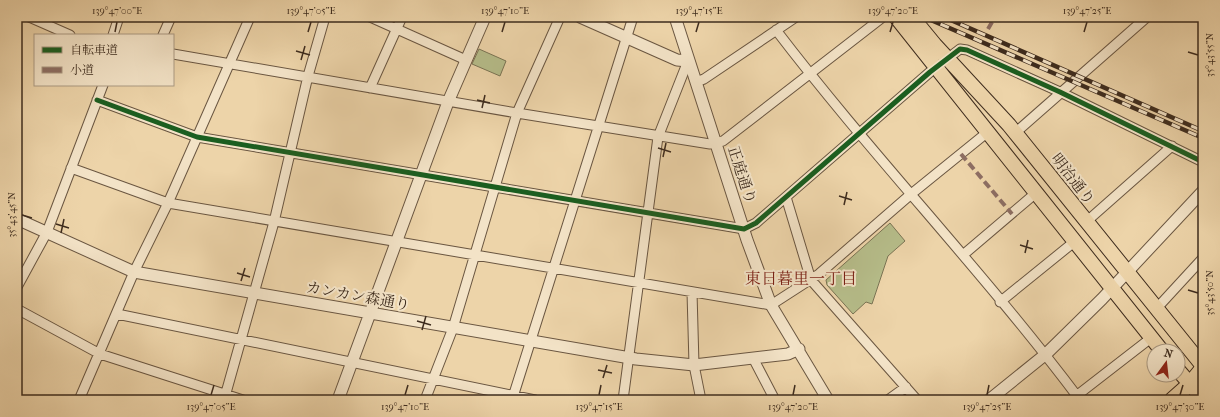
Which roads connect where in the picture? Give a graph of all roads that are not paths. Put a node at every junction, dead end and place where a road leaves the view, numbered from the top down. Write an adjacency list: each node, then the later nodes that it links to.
1 (29, 17): 20 (street)
2 (119, 17): 21 (street)
3 (171, 17): 22 (street)
4 (250, 17): 28 (street)
5 (325, 17): 30 (street)
6 (370, 17): 18 (street)
7 (402, 17): 18 (street)
8 (485, 17): 25 (street)
9 (560, 17): 37 (street)
10 (580, 17): 23 (street)
11 (633, 17): 23 (street)
12 (675, 17): 26 (street, 正庭通り)
13 (796, 17): 19 (street)
14 (883, 17): 29 (street)
15 (896, 17): 27 (main road, 明治通り)
16 (912, 17): 27 (main road, 明治通り)
17 (1147, 17): 34 (street)
18 (397, 29): 25 (street); 33 (street)
19 (776, 30): 29 (street); 31 (street)
20 (68, 34)
21 (113, 34)
22 (163, 34)
23 (626, 38): 26 (street); 38 (street)
24 (174, 54): 28 (street)
25 (466, 60): 36 (street)
26 (688, 61): 31 (street, 正庭通り); 43 (street)
27 (942, 62): 34 (street); 39 (main road, 明治通り); 40 (main road, 明治通り); 41 (street)
28 (229, 63): 30 (street); 42 (street)
29 (810, 74): 41 (street); 44 (street)
30 (308, 76): 33 (street); 46 (street)
31 (696, 82): 44 (street, 正庭通り)
32 (103, 86): 35 (street)
33 (370, 88): 36 (street)
34 (1060, 92): 40 (street); 45 (street)
35 (97, 100): 42 (street); 48 (street)
36 (448, 102): 37 (street); 49 (street)
37 (517, 113): 38 (street); 50 (street)
38 (599, 127): 43 (street); 55 (street)
39 (989, 131): 52 (main road, 明治通り); 53 (street)
40 (1015, 133): 60 (main road, 明治通り)
41 (860, 134): 53 (street); 54 (street)
42 (197, 137): 46 (street); 56 (street)
43 (658, 137): 44 (street); 57 (street)
44 (716, 143): 61 (street, 正庭通り)
45 (1172, 146): 47 (street); 60 (street)
46 (290, 152): 49 (street); 59 (street)
47 (1203, 162)
48 (71, 168): 56 (street); 62 (street)
49 (421, 175): 50 (street); 64 (street)
50 (495, 188): 55 (street); 66 (street)
51 (1203, 191): 70 (street)
52 (1037, 192): 63 (main road, 明治通り); 65 (street)
53 (910, 195): 65 (street); 71 (street)
54 (786, 197): 61 (street); 71 (street)
55 (575, 202): 57 (street); 68 (street)
56 (168, 203): 59 (street); 69 (street)
57 (648, 213): 61 (street); 72 (street)
58 (17, 219): 62 (street, カンカン森通り)
59 (274, 222): 64 (street); 76 (street)
60 (1086, 222): 70 (main road, 明治通り)
61 (744, 229): 78 (street, 正庭通り)
62 (47, 232): 69 (street, カンカン森通り); 73 (street)
63 (1074, 242): 74 (main road, 明治通り); 77 (street)
64 (396, 243): 66 (street); 81 (street)
65 (963, 255): 77 (street)
66 (475, 256): 68 (street); 83 (street)
67 (1203, 258): 79 (street)
68 (554, 269): 72 (street); 86 (street)
69 (134, 272): 76 (street, カンカン森通り); 82 (street)
70 (1128, 273): 74 (street); 79 (main road, 明治通り)
71 (811, 280): 78 (street); 99 (street)
72 (639, 283): 75 (street); 91 (street)
73 (17, 287)
74 (1112, 290): 84 (main road, 明治通り); 90 (street)
75 (692, 292): 78 (street); 94 (street)
76 (254, 293): 81 (street, カンカン森通り); 85 (street)
77 (1000, 302): 90 (street)
78 (772, 305): 88 (street, 正庭通り)
79 (1157, 308): 95 (main road, 明治通り)
80 (17, 309): 89 (street)
81 (370, 313): 83 (street, カンカン森通り); 93 (street)
82 (117, 314): 85 (street); 89 (street)
83 (453, 328): 86 (street, カンカン森通り); 96 (street)
84 (1151, 338): 87 (main road, 明治通り); 103 (street)
85 (242, 340): 93 (street); 101 (street)
86 (532, 342): 91 (street, カンカン森通り); 102 (street)
87 (1155, 343)
88 (799, 349): 92 (street, カンカン森通り); 112 (street, 正庭通り)
89 (100, 354): 101 (street); 104 (street)
90 (1046, 354): 103 (street); 115 (street)
91 (629, 358): 94 (street, カンカン森通り); 109 (street)
92 (753, 358): 94 (street, カンカン森通り); 111 (street)
93 (352, 362): 96 (street); 106 (street)
94 (694, 365): 110 (street)
95 (1203, 367): 98 (highway)
96 (433, 379): 102 (street); 107 (street)
97 (1186, 379): 98 (main road)
98 (1190, 384): 100 (main road); 116 (highway)
99 (906, 386): 113 (street); 114 (street)
100 (1201, 397)
101 (224, 398): 105 (street)
102 (513, 398): 108 (street)
103 (1076, 399)
104 (80, 400)
105 (243, 400)
106 (338, 400)
107 (425, 400)
108 (534, 400)
109 (623, 400)
110 (701, 400)
111 (775, 400)
112 (828, 400)
113 (888, 400)
114 (917, 400)
115 (989, 400)
116 (1172, 400)

